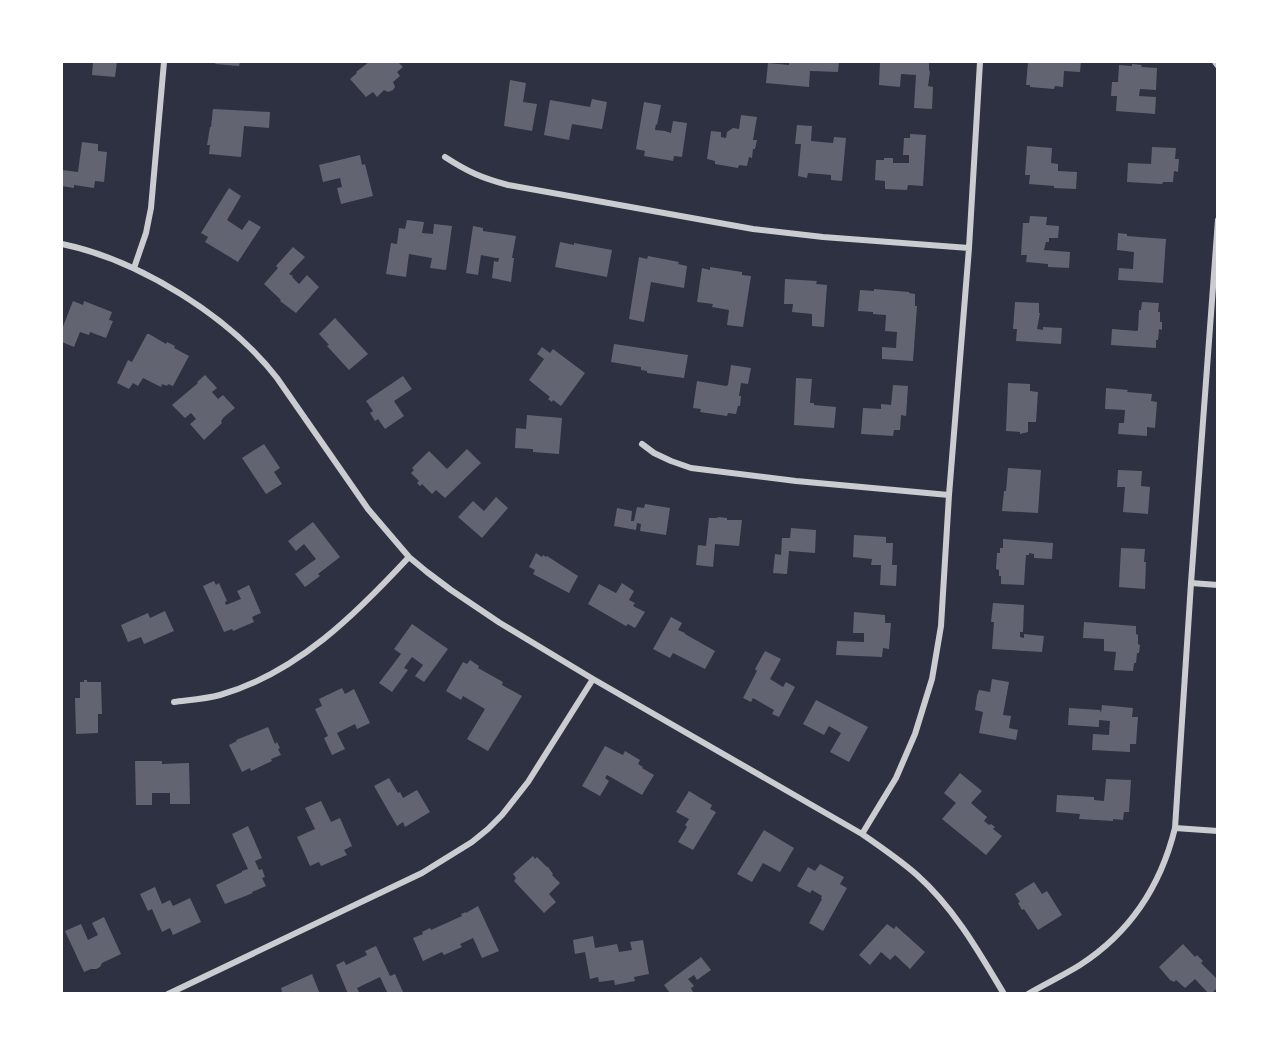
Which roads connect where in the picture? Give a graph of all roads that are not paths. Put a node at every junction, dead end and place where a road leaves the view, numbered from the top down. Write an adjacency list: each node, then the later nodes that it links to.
1 (164, 62): 9 (street)
2 (980, 62): 8 (street)
3 (1215, 62): 4 (street)
4 (1218, 66)
5 (446, 157): 8 (street)
6 (1218, 220): 13 (street)
7 (62, 244): 9 (street)
8 (969, 248): 11 (street)
9 (134, 268): 12 (street)
10 (642, 444): 11 (street)
11 (949, 495): 19 (street)
12 (409, 557): 15 (street); 16 (street)
13 (1191, 583): 14 (street); 17 (street)
14 (1218, 585)
15 (593, 679): 19 (street); 20 (street)
16 (174, 702)
17 (1175, 828): 18 (street); 22 (street)
18 (1218, 831)
19 (862, 834): 21 (street)
20 (168, 993)
21 (1004, 993)
22 (1028, 993)

